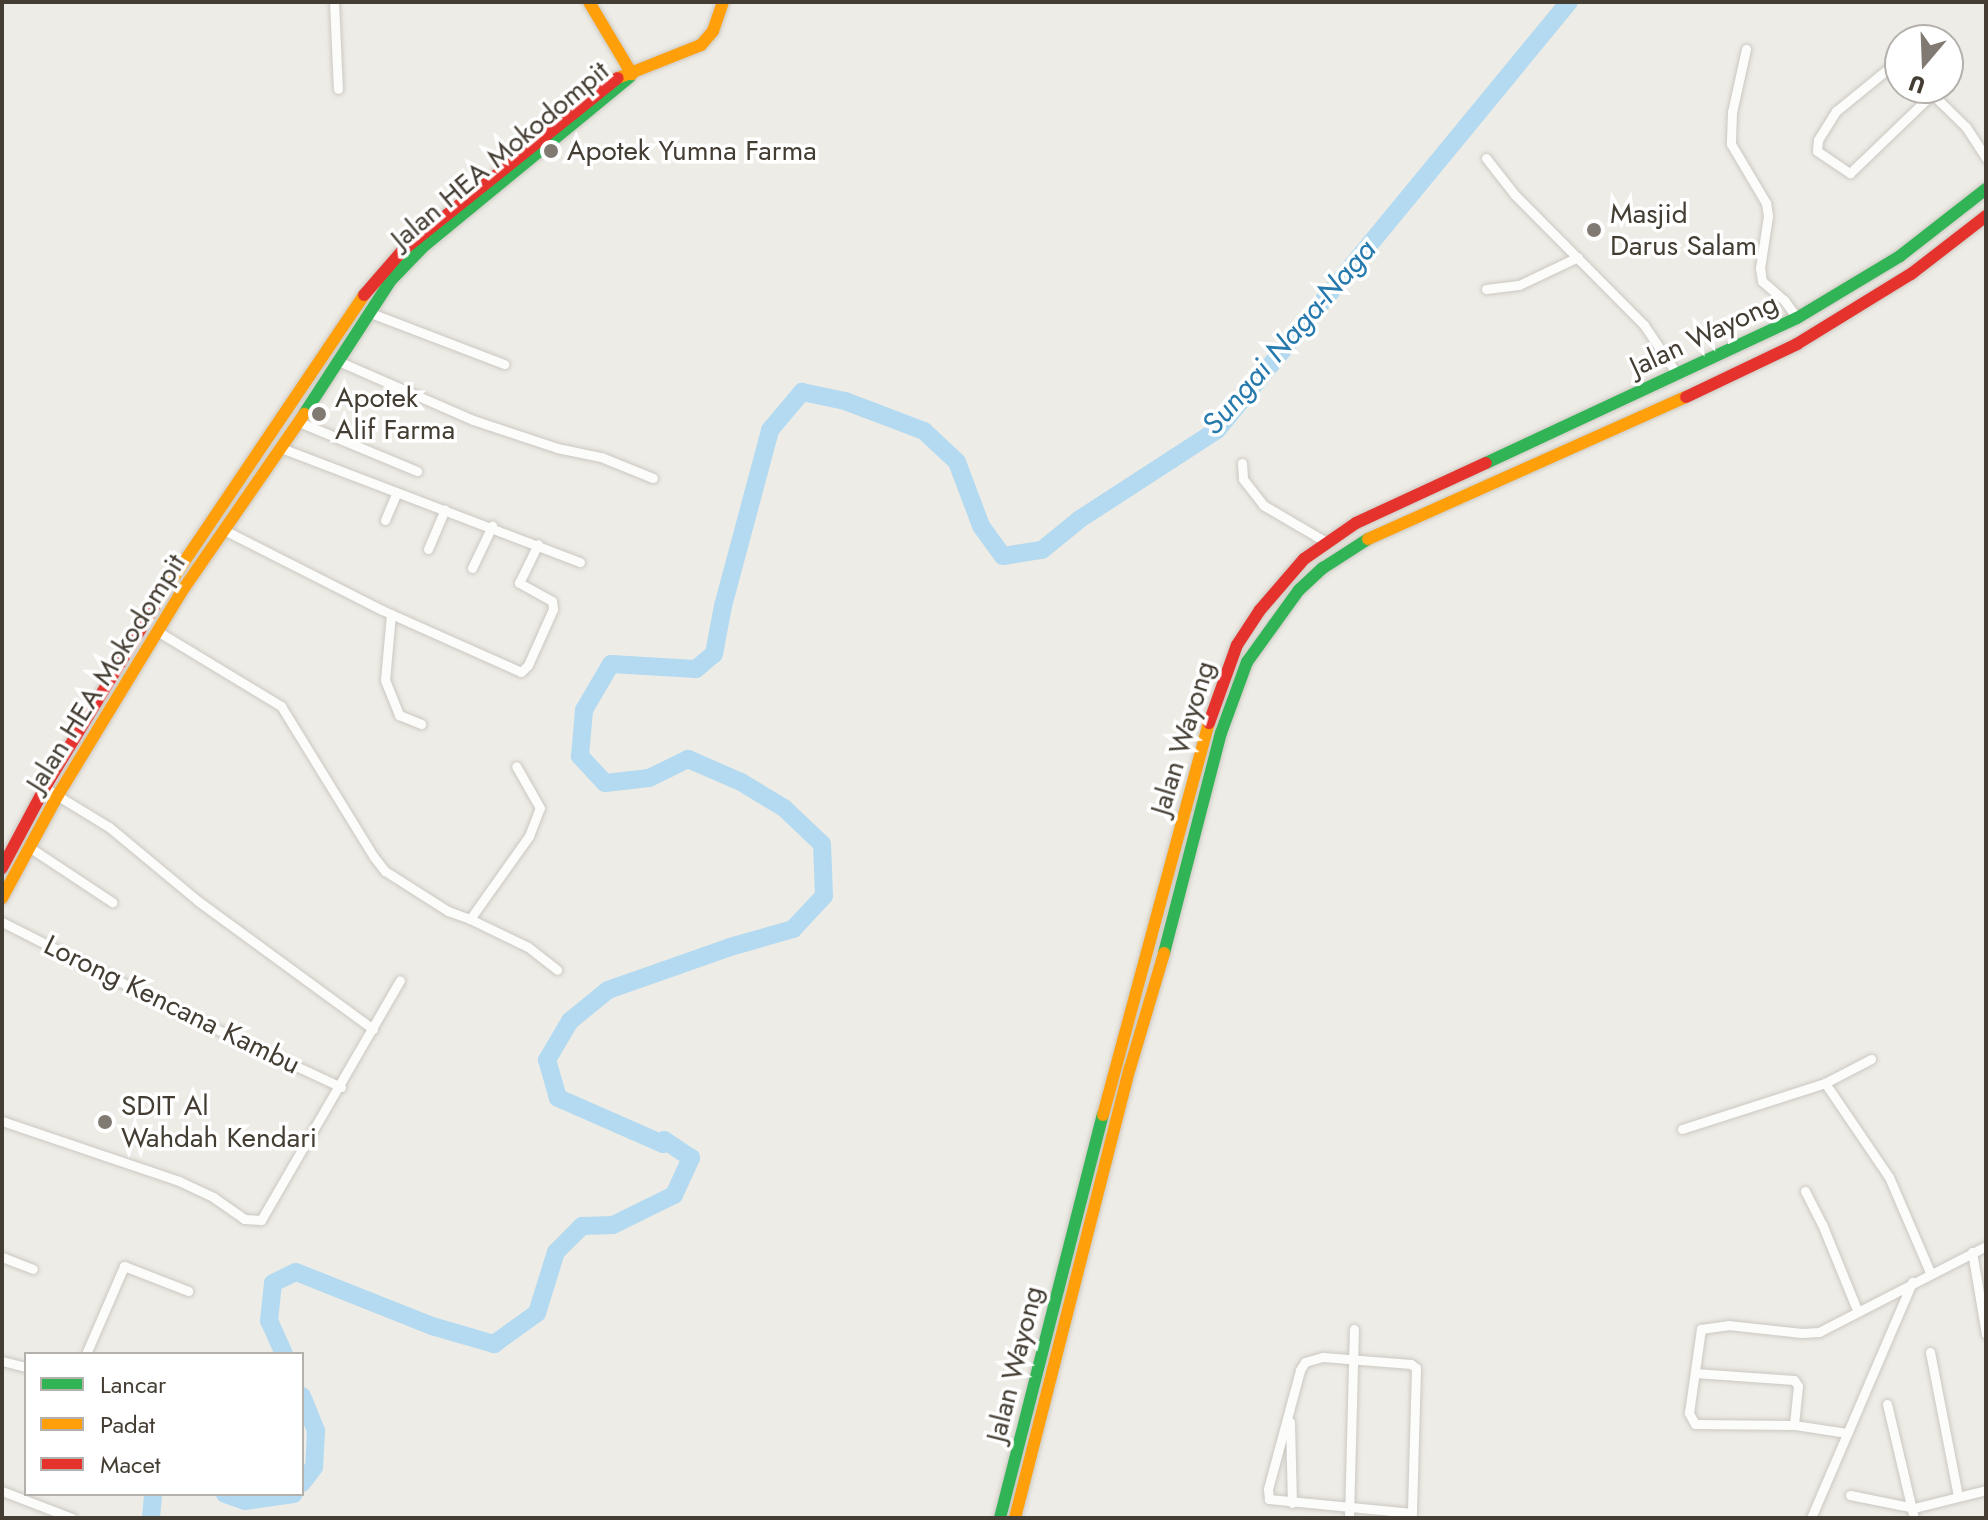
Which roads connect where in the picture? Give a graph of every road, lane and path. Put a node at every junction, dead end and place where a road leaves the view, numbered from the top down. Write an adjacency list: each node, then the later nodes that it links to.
1 (334, 2): 8 (street)
2 (589, 2): 7 (main road)
3 (597, 2): 7 (main road)
4 (723, 2): 7 (main road)
5 (1746, 49): 20 (street)
6 (1884, 72): 9 (street)
7 (632, 74): 19 (main road, Jalan HEA Mokodompit); 30 (main road, Jalan HEA Mokodompit)
8 (338, 89)
9 (1916, 104)
10 (1942, 104): 12 (street)
11 (1486, 158): 15 (street)
12 (1986, 158)
13 (1986, 189): 16 (main road, Jalan Wayong)
14 (1986, 216): 18 (main road, Jalan Wayong)
15 (1578, 257): 17 (street); 23 (street)
16 (1850, 288): 18 (main road); 20 (main road, Jalan Wayong)
17 (1486, 289)
18 (1861, 306): 93 (main road, Jalan Wayong)
19 (368, 312): 21 (main road, Jalan HEA Mokodompit); 22 (street)
20 (1797, 318): 23 (main road, Jalan Wayong)
21 (338, 361): 24 (main road, Jalan HEA Mokodompit); 28 (street)
22 (504, 364)
23 (1677, 374): 36 (main road, Jalan Wayong)
24 (299, 422): 25 (main road, Jalan HEA Mokodompit); 27 (street)
25 (281, 448): 29 (street); 32 (main road, Jalan HEA Mokodompit)
26 (1242, 463): 36 (street)
27 (417, 471)
28 (653, 478)
29 (397, 492): 31 (street); 33 (street)
30 (220, 507): 32 (main road); 41 (main road, Jalan HEA Mokodompit)
31 (445, 509): 34 (street); 38 (street)
32 (234, 516): 35 (main road, Jalan HEA Mokodompit)
33 (385, 520)
34 (492, 526): 37 (street); 40 (street)
35 (224, 530): 42 (main road, Jalan HEA Mokodompit); 43 (street)
36 (1326, 542): 92 (main road, Jalan Wayong)
37 (538, 544): 39 (street); 43 (street)
38 (428, 549)
39 (580, 562)
40 (472, 568)
41 (168, 587): 42 (main road); 47 (main road, Jalan HEA Mokodompit)
42 (180, 594): 44 (main road, Jalan HEA Mokodompit)
43 (391, 614): 45 (street)
44 (157, 631): 48 (main road, Jalan HEA Mokodompit); 53 (street)
45 (421, 724)
46 (516, 766): 53 (street)
47 (45, 788): 48 (street); 50 (main road, Jalan HEA Mokodompit)
48 (58, 795): 49 (main road, Jalan HEA Mokodompit); 57 (street)
49 (29, 847): 51 (main road, Jalan HEA Mokodompit); 52 (street)
50 (2, 868)
51 (2, 898)
52 (112, 902)
53 (470, 919): 55 (street)
54 (2, 922): 60 (street, Lorong Kencana Kambu)
55 (557, 970)
56 (400, 980): 57 (street)
57 (373, 1029): 60 (street)
58 (1871, 1059): 59 (street)
59 (1825, 1083): 62 (street); 68 (street)
60 (341, 1087): 61 (street)
61 (2, 1121)
62 (1682, 1129)
63 (1805, 1191): 71 (street)
64 (1986, 1246): 65 (street)
65 (1972, 1252): 68 (street); 73 (street)
66 (2, 1257): 67 (street)
67 (33, 1269)
68 (1930, 1272): 69 (street)
69 (1912, 1282): 71 (street); 83 (street)
70 (188, 1291): 74 (street)
71 (1858, 1312): 79 (street)
72 (1354, 1329): 76 (street)
73 (1986, 1334)
74 (87, 1352)
75 (1930, 1352): 87 (street)
76 (1355, 1358): 81 (street); 89 (street); 89 (street)
77 (2, 1361): 78 (street)
78 (24, 1366)
79 (1695, 1373): 82 (street); 82 (street)
80 (1887, 1404): 90 (street)
81 (1290, 1414): 88 (street); 88 (street)
82 (1794, 1425): 83 (street)
83 (1847, 1433): 94 (street)
84 (1986, 1490): 87 (street)
85 (2, 1491): 91 (street)
86 (1850, 1495): 90 (street)
87 (1958, 1496): 90 (street)
88 (1292, 1503): 89 (street)
89 (1352, 1513)
90 (1914, 1513)
91 (72, 1518)
92 (1000, 1518)
93 (1015, 1518)
94 (1811, 1518)

